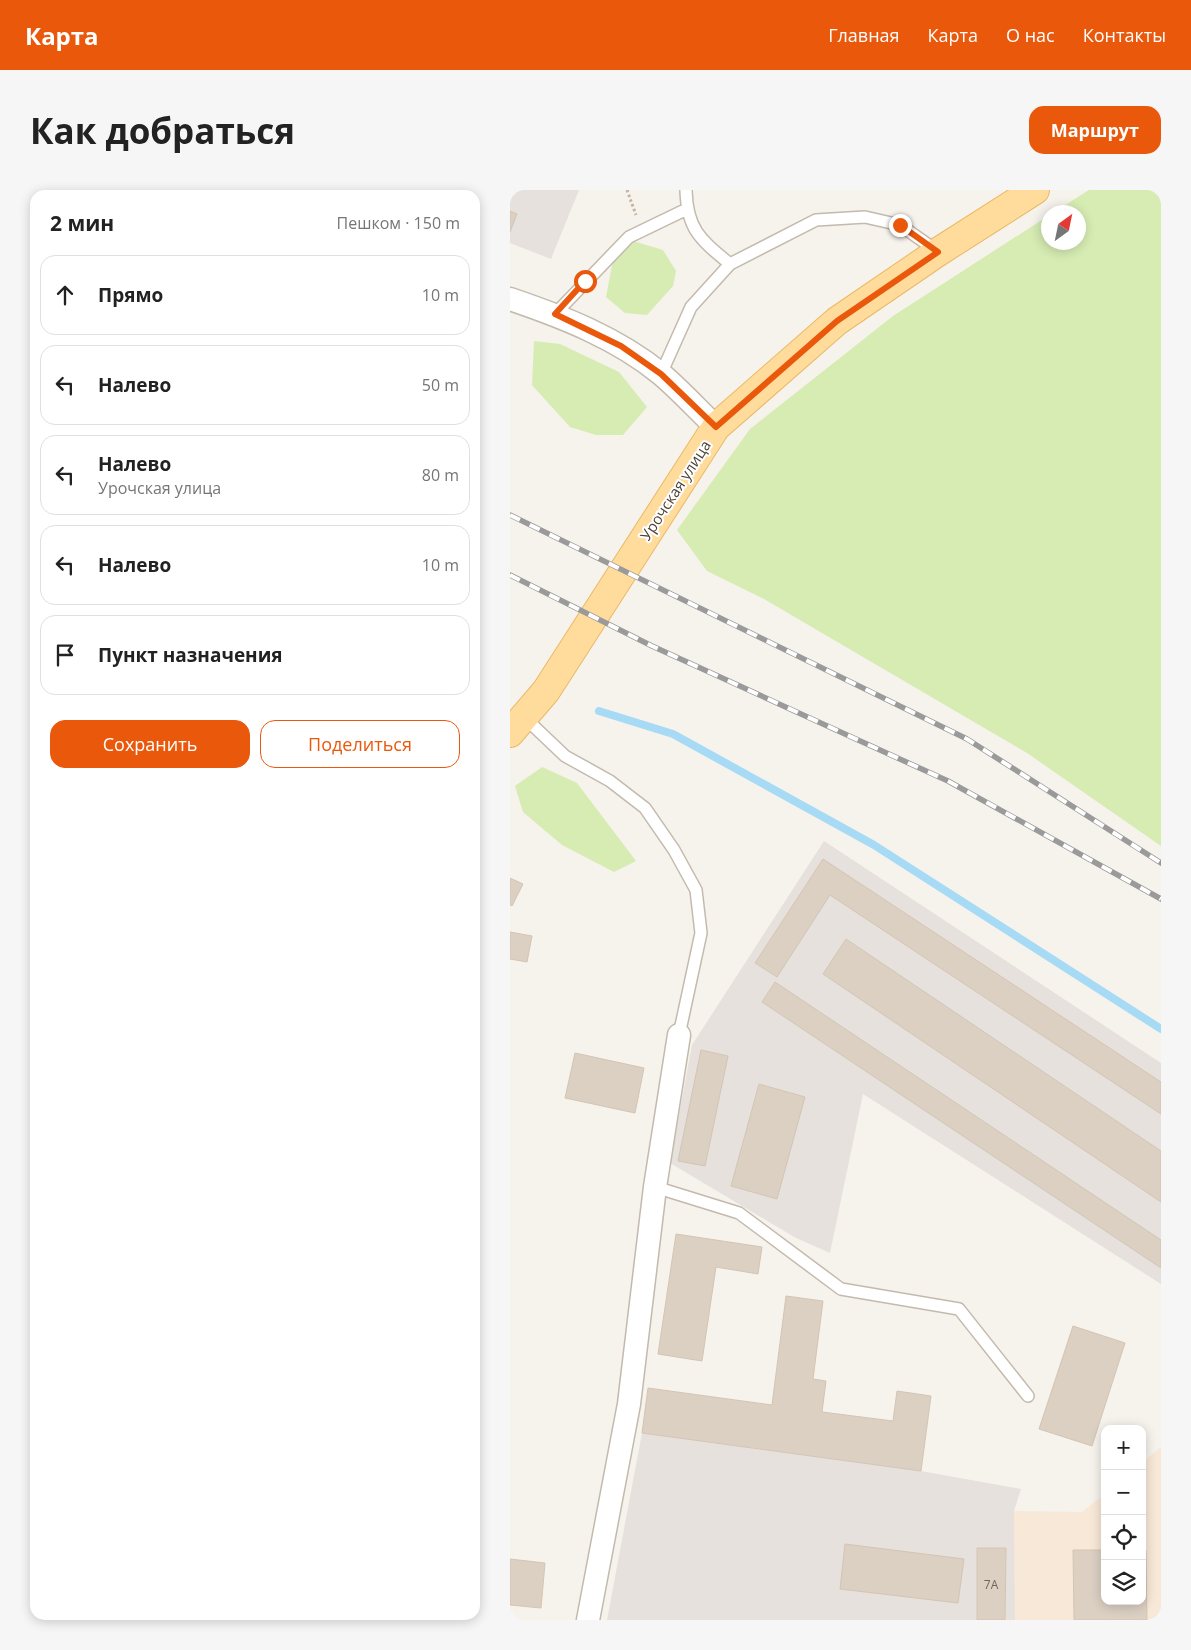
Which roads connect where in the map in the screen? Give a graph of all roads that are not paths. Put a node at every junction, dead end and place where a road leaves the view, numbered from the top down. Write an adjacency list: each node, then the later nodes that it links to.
1 (686, 190): 3 (lane)
2 (1035, 190): 4 (main road, Урочская улица)
3 (687, 209): 5 (lane); 7 (lane)
4 (938, 252): 5 (lane); 9 (main road, Урочская улица)
5 (730, 264): 8 (lane)
6 (510, 299): 7 (street)
7 (555, 314): 8 (street)
8 (661, 374): 9 (street)
9 (716, 427): 10 (main road, Урочская улица)
10 (517, 725): 11 (lane)
11 (679, 1035): 12 (street)
12 (655, 1187): 13 (lane); 14 (street)
13 (1028, 1396)
14 (588, 1620)

